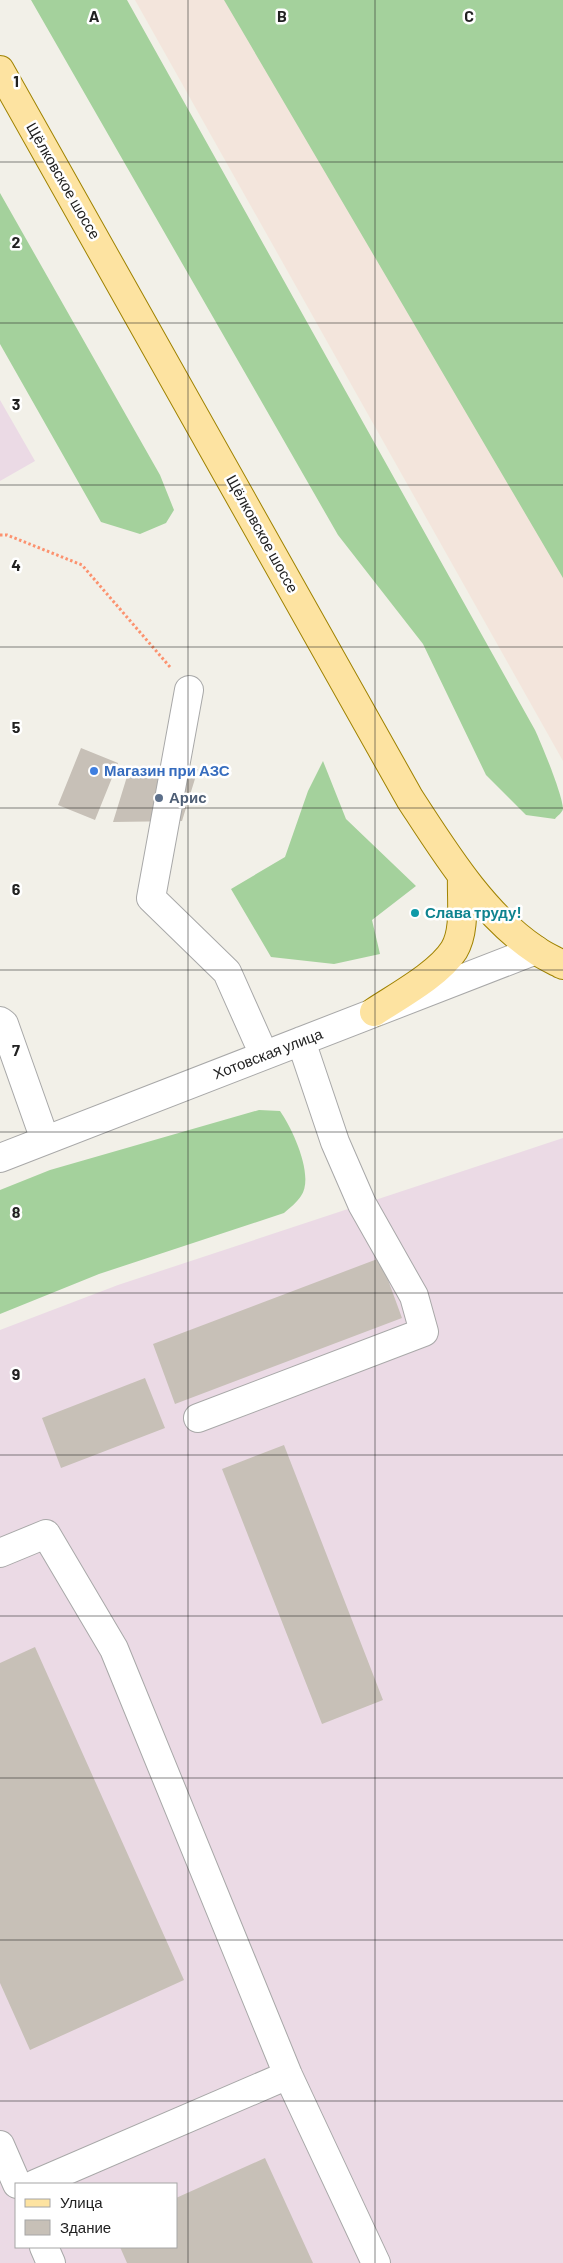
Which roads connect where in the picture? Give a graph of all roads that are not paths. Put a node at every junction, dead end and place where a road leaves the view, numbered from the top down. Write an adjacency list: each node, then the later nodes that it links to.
1 (0, 70): 3 (main road, Щёлковское шоссе)
2 (189, 690): 9 (street)
3 (462, 877): 4 (main road, Щёлковское шоссе); 6 (main road)
4 (536, 950): 5 (main road, Щёлковское шоссе); 6 (street, Хотовская улица)
5 (563, 964)
6 (374, 1012): 8 (street, Хотовская улица)
7 (0, 1021): 10 (street)
8 (301, 1041): 9 (street, Хотовская улица); 12 (street)
9 (264, 1055): 10 (street, Хотовская улица)
10 (45, 1140): 11 (street, Хотовская улица)
11 (0, 1158)
12 (198, 1418)
13 (0, 1553): 14 (street)
14 (288, 2075): 17 (street); 22 (street)
15 (0, 2145): 16 (street)
16 (17, 2183)
17 (37, 2183)
18 (15, 2192): 19 (street)
19 (0, 2199)
20 (44, 2248): 21 (street)
21 (51, 2263)
22 (376, 2263)

